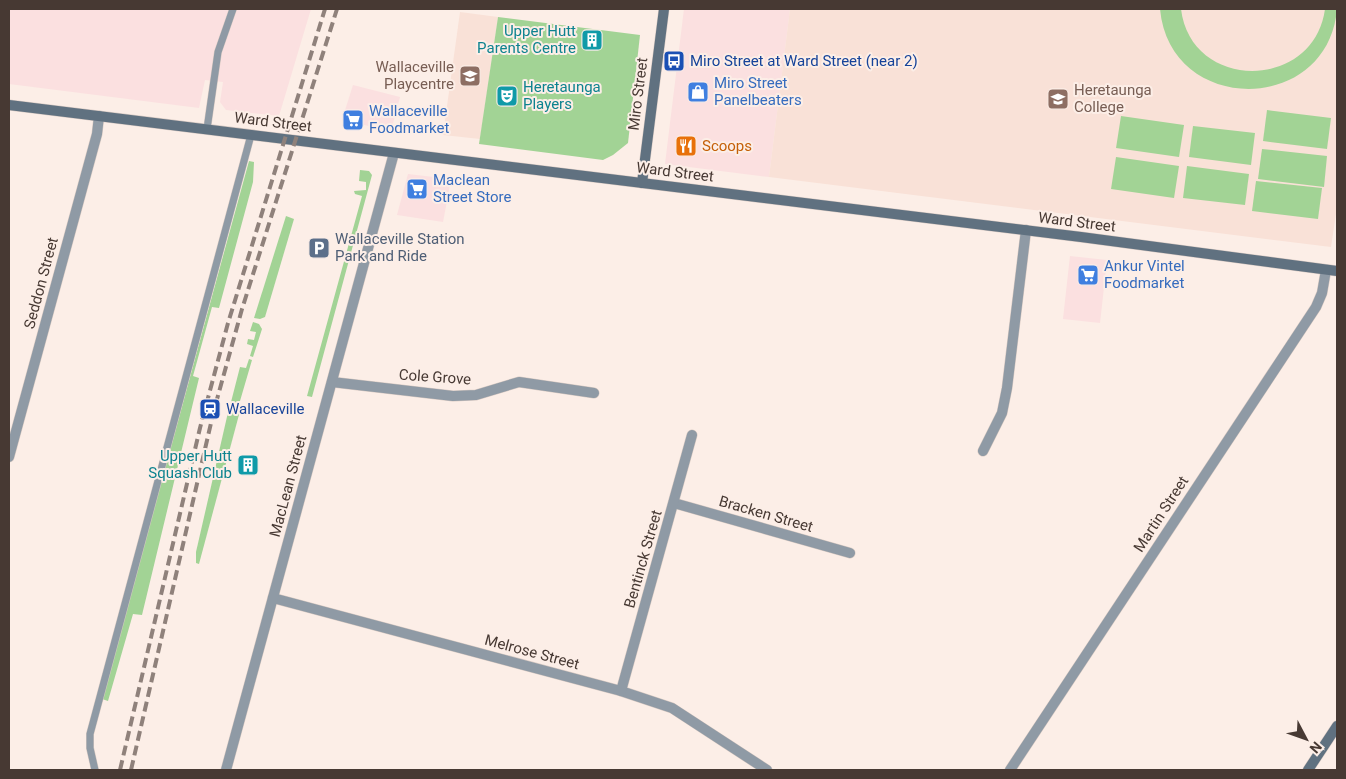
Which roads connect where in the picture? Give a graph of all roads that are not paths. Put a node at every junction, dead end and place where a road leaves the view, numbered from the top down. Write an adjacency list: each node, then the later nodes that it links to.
1 (233, 9): 5 (lane)
2 (664, 9): 8 (street, Miro Street)
3 (9, 105): 4 (street, Ward Street)
4 (99, 116): 5 (street, Ward Street); 16 (street, Seddon Street)
5 (207, 129): 6 (street, Ward Street)
6 (252, 135): 7 (street, Ward Street); 22 (lane)
7 (394, 152): 8 (street, Ward Street); 12 (street, MacLean Street)
8 (642, 183): 9 (street, Ward Street)
9 (1026, 230): 10 (street, Ward Street); 15 (street)
10 (1326, 270): 11 (street, Ward Street); 25 (street, Martin Street)
11 (1337, 271)
12 (332, 382): 13 (street, Cole Grove); 19 (street, MacLean Street)
13 (594, 393)
14 (692, 435): 17 (street, Bentinck Street)
15 (983, 451)
16 (9, 457)
17 (674, 503): 18 (street, Bracken Street); 20 (street, Bentinck Street)
18 (850, 553)
19 (274, 598): 20 (street, Melrose Street); 23 (street, MacLean Street)
20 (621, 691): 24 (street, Melrose Street)
21 (1337, 726): 26 (street)
22 (95, 770)
23 (226, 770)
24 (767, 770)
25 (1010, 770)
26 (1308, 770)

